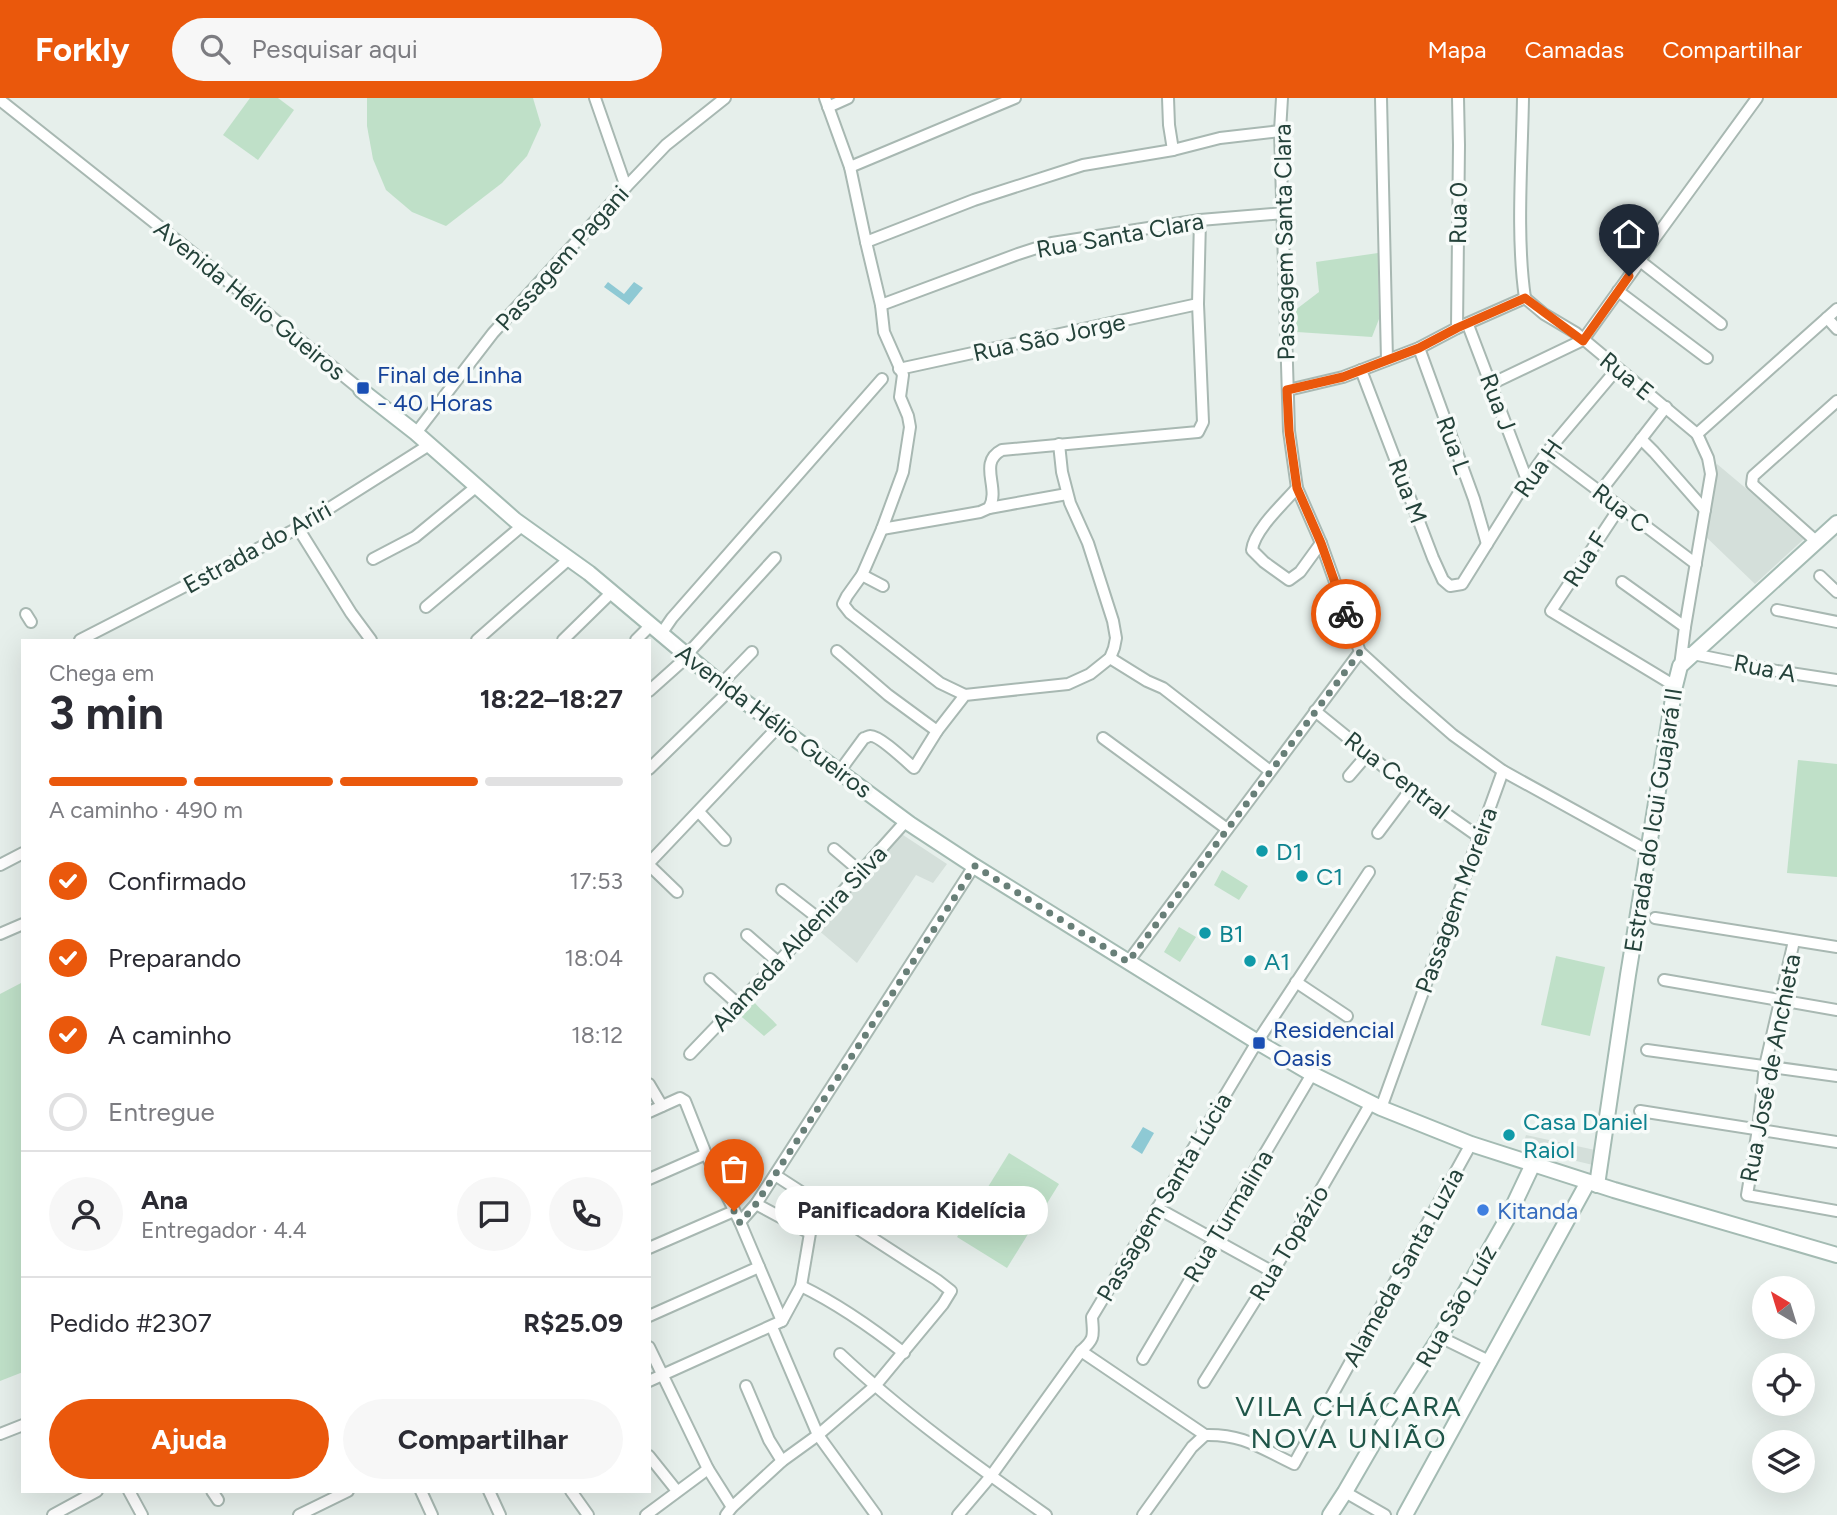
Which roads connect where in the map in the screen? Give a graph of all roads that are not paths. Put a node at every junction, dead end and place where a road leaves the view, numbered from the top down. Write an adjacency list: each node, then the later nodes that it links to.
1 (595, 98): 16 (street)
2 (725, 98): 16 (street, Passagem Pagani)
3 (848, 98): 12 (street)
4 (1016, 98): 15 (street)
5 (1168, 98): 14 (street)
6 (1282, 98): 13 (street, Passagem Santa Clara)
7 (1381, 98): 33 (street)
8 (1458, 98): 28 (street, Rua 0)
9 (1522, 98): 22 (street)
10 (1757, 98): 20 (street)
11 (0, 100): 39 (street, Avenida Hélio Gueiros)
12 (826, 102): 15 (street)
13 (1280, 131): 14 (street); 17 (street, Passagem Santa Clara)
14 (1172, 150): 19 (street)
15 (850, 167): 19 (street)
16 (626, 187): 43 (street, Passagem Pagani)
17 (1284, 213): 18 (street, Rua Santa Clara); 40 (street, Passagem Santa Clara)
18 (1200, 220): 23 (street); 24 (street, Rua Santa Clara)
19 (866, 242): 24 (street)
20 (1640, 261): 21 (street); 27 (street)
21 (1618, 291): 30 (street); 32 (street)
22 (1525, 298): 28 (street); 30 (street, Rua E)
23 (1198, 304): 34 (street, Rua São Jorge); 46 (street)
24 (881, 305): 34 (street)
25 (1837, 309): 26 (street)
26 (1827, 318): 29 (street); 44 (street)
27 (1721, 324)
28 (1462, 327): 31 (street); 38 (street, Rua J)
29 (1837, 329)
30 (1583, 341): 35 (street, Rua E); 38 (street)
31 (1419, 348): 33 (street); 63 (street, Rua L)
32 (1707, 358)
33 (1387, 359): 36 (street)
34 (899, 369): 60 (street)
35 (1617, 369): 42 (street, Rua E); 48 (street, Rua H)
36 (1362, 370): 40 (street); 68 (street, Rua M)
37 (882, 379): 79 (street)
38 (1491, 384): 49 (street, Rua J)
39 (361, 390): 43 (main road, Avenida Hélio Gueiros)
40 (1287, 390): 51 (street, Passagem Santa Clara)
41 (1837, 401): 61 (street)
42 (1666, 407): 44 (street, Rua E); 45 (street)
43 (416, 433): 47 (main road, Avenida Hélio Gueiros)
44 (1696, 434): 56 (street)
45 (1641, 439): 52 (street); 56 (street)
46 (1059, 444): 53 (street); 55 (street)
47 (429, 445): 50 (main road, Avenida Hélio Gueiros); 59 (street, Estrada do Ariri)
48 (1547, 452): 49 (street, Rua H); 52 (street, Rua C)
49 (1527, 480): 63 (street, Rua H)
50 (477, 486): 58 (main road, Avenida Hélio Gueiros); 65 (street)
51 (1297, 488): 62 (street, Passagem Santa Clara); 62 (street)
52 (1600, 492): 54 (street, Rua C)
53 (1067, 494): 55 (street); 90 (street)
54 (1620, 507): 67 (street, Rua C); 92 (street, Rua F)
55 (989, 508): 60 (street)
56 (1705, 510): 67 (street)
57 (1837, 523): 61 (main road, Estrada do Icui Guajará II)
58 (523, 525): 66 (main road, Avenida Hélio Gueiros); 75 (street)
59 (298, 528): 80 (street, Estrada do Ariri); 81 (street)
60 (882, 529): 70 (street)
61 (1817, 542): 85 (main road, Estrada do Icui Guajará II)
62 (1321, 543): 88 (street, Passagem Santa Clara)
63 (1487, 544): 68 (street, Rua H)
64 (775, 558): 89 (street)
65 (373, 559)
66 (569, 559): 73 (main road, Avenida Hélio Gueiros); 82 (street)
67 (1696, 564): 78 (street)
68 (1469, 574)
69 (1820, 576): 74 (street)
70 (858, 580): 72 (street); 95 (street)
71 (1622, 582): 78 (street)
72 (883, 586)
73 (612, 592): 79 (main road, Avenida Hélio Gueiros); 83 (street)
74 (1837, 592)
75 (426, 607)
76 (1777, 610): 77 (street)
77 (1837, 622)
78 (1685, 627): 85 (street)
79 (656, 629): 84 (street); 89 (main road, Avenida Hélio Gueiros)
80 (82, 639)
81 (370, 639)
82 (478, 639)
83 (564, 639)
84 (638, 639)
85 (1688, 650): 91 (street, Rua A); 92 (main road, Estrada do Icui Guajará II)
86 (837, 651): 98 (street)
87 (752, 652): 93 (street)
88 (1360, 652): 96 (street); 103 (street, Passagem Santa Clara)
89 (687, 657): 93 (main road, Avenida Hélio Gueiros); 94 (street)
90 (1110, 659): 95 (street); 102 (street)
91 (1837, 680)
92 (1675, 686): 114 (main road, Estrada do Icui Guajará II)
93 (725, 687): 97 (main road, Avenida Hélio Gueiros); 101 (street)
94 (651, 689)
95 (965, 695): 98 (street)
96 (1315, 711): 100 (street, Rua Central); 102 (street)
97 (778, 727): 104 (main road, Avenida Hélio Gueiros); 107 (street)
98 (937, 731): 104 (street)
99 (1103, 738): 109 (street)
100 (1367, 755): 105 (street); 106 (street, Rua Central)
101 (651, 767)
102 (1270, 771): 109 (street)
103 (1503, 771): 111 (street, Passagem Moreira); 114 (street, Passagem Santa Clara)
104 (839, 772): 108 (main road, Avenida Hélio Gueiros)
105 (1349, 776)
106 (1411, 789): 110 (street); 111 (street, Rua Central)
107 (699, 812): 112 (street); 116 (street)
108 (906, 821): 119 (main road, Avenida Hélio Gueiros); 120 (street, Alameda Aldenira Silva)
109 (1227, 828): 132 (street)
110 (1378, 832)
111 (1479, 837): 147 (street, Passagem Moreira)
112 (725, 840)
113 (834, 849): 120 (street)
114 (1648, 851): 158 (main road, Estrada do Icui Guajará II)
115 (21, 854): 117 (street)
116 (651, 862)
117 (0, 865)
118 (651, 866): 123 (street)
119 (975, 866): 132 (main road, Avenida Hélio Gueiros); 156 (street)
120 (861, 872): 124 (street, Alameda Aldenira Silva)
121 (1369, 872): 135 (street, Passagem Santa Lúcia)
122 (782, 890): 124 (street)
123 (677, 892)
124 (818, 918): 131 (street, Alameda Aldenira Silva)
125 (1655, 918): 129 (street)
126 (21, 924): 127 (street)
127 (0, 934)
128 (747, 935): 131 (street)
129 (1794, 941): 130 (street); 136 (street, Rua José de Anchieta)
130 (1837, 947)
131 (778, 962): 137 (street, Alameda Aldenira Silva)
132 (1128, 962): 140 (main road, Avenida Hélio Gueiros)
133 (710, 979): 137 (street)
134 (1664, 980): 136 (street)
135 (1296, 982): 139 (street); 140 (street, Passagem Santa Lúcia)
136 (1782, 999): 138 (street); 143 (street, Rua José de Anchieta)
137 (739, 1004): 142 (street, Alameda Aldenira Silva)
138 (1837, 1010)
139 (1347, 1016)
140 (1257, 1042): 144 (main road, Avenida Hélio Gueiros); 160 (street, Passagem Santa Lúcia)
141 (1647, 1050): 143 (street)
142 (690, 1054)
143 (1765, 1066): 145 (street); 151 (street, Rua José de Anchieta)
144 (1312, 1073): 147 (main road, Avenida Hélio Gueiros); 164 (street, Rua Turmalina)
145 (1837, 1076)
146 (651, 1088): 148 (street)
147 (1376, 1106): 153 (main road, Avenida Hélio Gueiros); 168 (street, Rua Topázio)
148 (662, 1107): 149 (street); 154 (street)
149 (651, 1111)
150 (1640, 1111): 151 (street)
151 (1758, 1129): 152 (street); 162 (street, Rua José de Anchieta)
152 (1837, 1142)
153 (1471, 1144): 155 (main road, Avenida Hélio Gueiros); 187 (street, Alameda Santa Luzia)
154 (706, 1154): 157 (street); 161 (street)
155 (1532, 1164): 158 (main road, Avenida Hélio Gueiros); 172 (main road, Rua São Luíz)
156 (775, 1175): 159 (street); 175 (street)
157 (651, 1178)
158 (1593, 1184): 166 (main road, Avenida Hélio Gueiros); 178 (main road)
159 (756, 1204): 163 (street); 169 (street)
160 (1157, 1208): 164 (street); 174 (street, Passagem Santa Lúcia)
161 (734, 1211): 163 (street); 165 (street)
162 (1837, 1211)
163 (740, 1223): 167 (street)
164 (1214, 1239): 168 (street); 177 (street, Rua Turmalina)
165 (651, 1247)
166 (1837, 1255)
167 (759, 1267): 170 (street); 171 (street)
168 (1273, 1272): 181 (street, Rua Topázio)
169 (801, 1286): 171 (street); 175 (street)
170 (651, 1315)
171 (777, 1324): 179 (street); 186 (street)
172 (1440, 1337): 178 (street); 193 (main road, Rua São Luíz)
173 (651, 1351): 179 (street)
174 (1082, 1351): 187 (street); 191 (street, Passagem Santa Lúcia)
175 (904, 1353): 183 (street)
176 (841, 1354): 183 (street)
177 (1143, 1359)
178 (1490, 1362): 215 (main road)
179 (662, 1375): 180 (street); 190 (street)
180 (651, 1380)
181 (1204, 1382)
182 (746, 1386): 189 (street)
183 (874, 1387): 186 (street); 191 (street)
184 (21, 1426): 185 (street)
185 (0, 1434)
186 (818, 1434): 189 (street); 209 (street)
187 (1205, 1435): 212 (street)
188 (651, 1458): 192 (street)
189 (782, 1461): 201 (street)
190 (708, 1469): 192 (street); 201 (street)
191 (990, 1476): 210 (street, Passagem Santa Lúcia); 211 (street)
192 (677, 1491): 208 (street)
193 (1345, 1492): 213 (main road, Rua São Luíz); 214 (street)
194 (94, 1493): 200 (street)
195 (130, 1493): 203 (street)
196 (344, 1493): 204 (street)
197 (422, 1493): 205 (street)
198 (490, 1493): 206 (street)
199 (572, 1493): 207 (street)
200 (67, 1511): 202 (street)
201 (729, 1511)
202 (53, 1515)
203 (142, 1515)
204 (299, 1515)
205 (432, 1515)
206 (500, 1515)
207 (588, 1515)
208 (646, 1515)
209 (876, 1515)
210 (958, 1515)
211 (1046, 1515)
212 (1143, 1515)
213 (1330, 1515)
214 (1385, 1515)
215 (1405, 1515)

